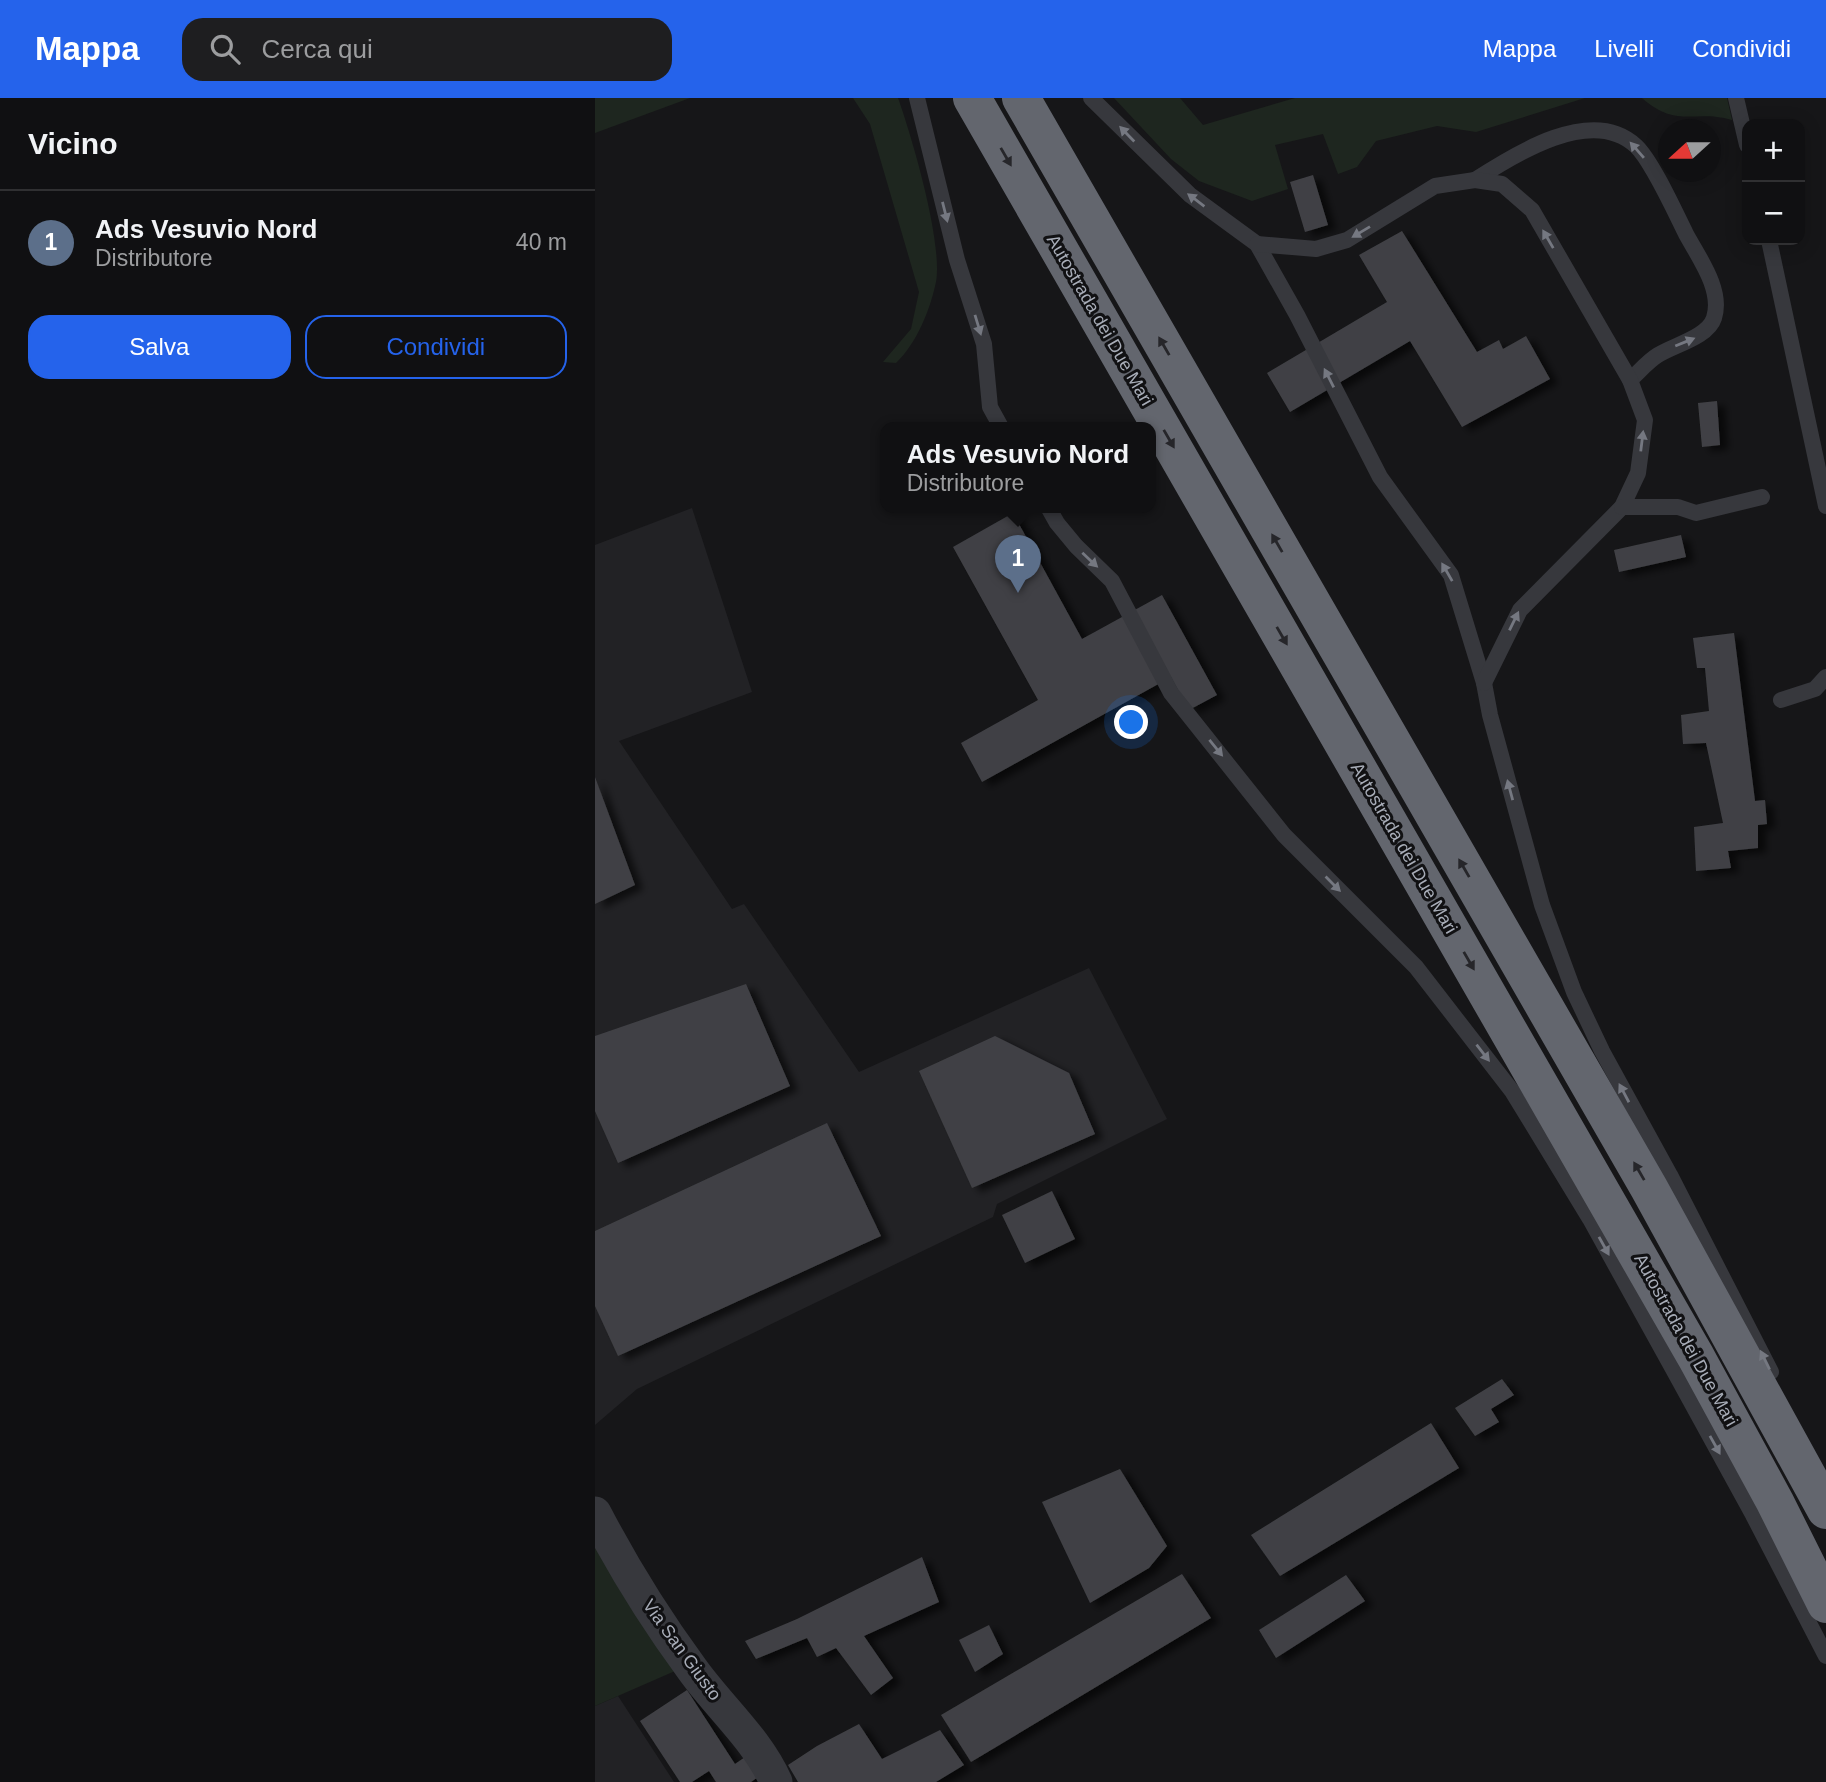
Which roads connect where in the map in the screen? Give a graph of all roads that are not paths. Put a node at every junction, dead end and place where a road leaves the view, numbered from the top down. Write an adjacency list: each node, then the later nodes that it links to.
1 (917, 98): 11 (lane, one-way to 11)
2 (972, 98): 24 (highway, Autostrada dei Due Mari, one-way to 24)
3 (1021, 98): 22 (highway, one-way to 3)
4 (1091, 98): 8 (lane, one-way to 4)
5 (1737, 98): 6 (lane)
6 (1742, 122)
7 (1475, 180): 8 (lane, one-way to 8); 10 (lane, one-way to 7); 10 (lane, one-way to 7)
8 (1257, 244): 17 (lane, one-way to 8)
9 (1770, 245): 13 (lane)
10 (1630, 380): 14 (lane, one-way to 10)
11 (998, 422)
12 (1762, 497): 14 (lane)
13 (1826, 506)
14 (1622, 507): 17 (lane, one-way to 14)
15 (1051, 513): 25 (lane, one-way to 25)
16 (1826, 677): 18 (lane)
17 (1484, 683): 19 (lane, one-way to 17)
18 (1781, 700)
19 (1777, 1385)
20 (1789, 1409): 21 (lane)
21 (1826, 1487)
22 (1826, 1510)
23 (595, 1513): 26 (street, Via San Giusto)
24 (1826, 1604)
25 (1826, 1656)
26 (776, 1782)

